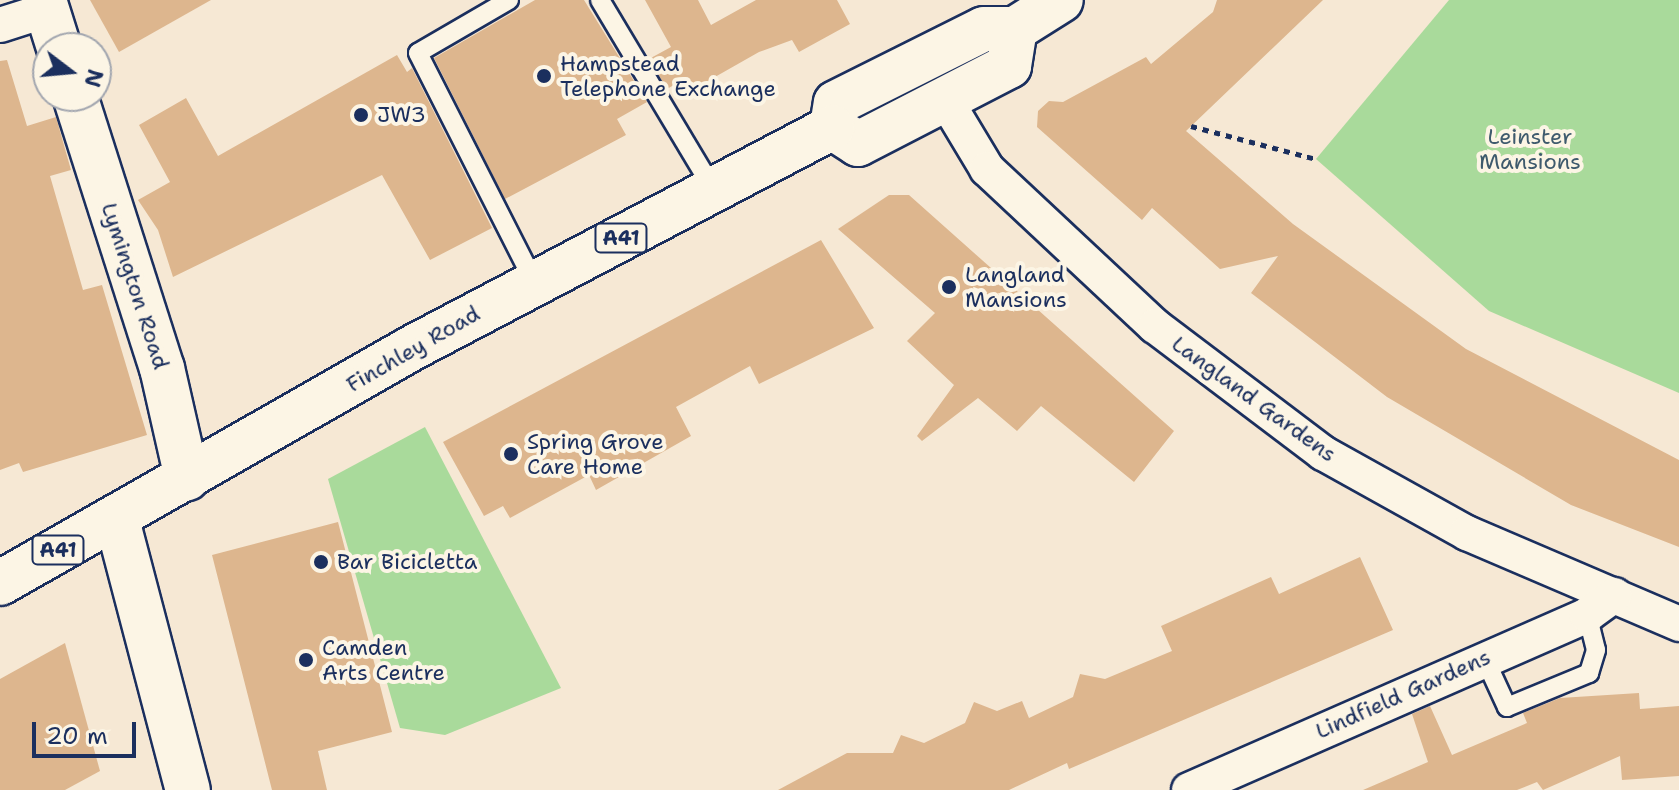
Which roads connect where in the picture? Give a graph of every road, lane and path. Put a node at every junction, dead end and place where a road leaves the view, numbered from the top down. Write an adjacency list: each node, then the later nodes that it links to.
1 (509, 0): 13 (lane)
2 (600, 0): 12 (lane)
3 (1061, 0): 6 (main road)
4 (50, 19): 5 (street)
5 (0, 25)
6 (1015, 29): 7 (main road); 10 (main road)
7 (945, 99): 10 (main road); 17 (street, Langland Gardens)
8 (80, 112): 14 (main road, Lymington Road)
9 (1191, 126): 11 (path)
10 (832, 127): 12 (main road, Finchley Road / A41)
11 (1316, 159)
12 (713, 189): 13 (main road, Finchley Road / A41)
13 (534, 282): 14 (main road, Finchley Road / A41)
14 (187, 478): 15 (main road, Finchley Road / A41)
15 (117, 520): 16 (main road, Finchley Road / A41); 21 (main road)
16 (0, 583)
17 (1615, 595): 18 (street, Lindfield Gardens); 19 (street, Langland Gardens)
18 (1587, 615): 20 (street, Lindfield Gardens); 20 (lane)
19 (1679, 624)
20 (1484, 657): 22 (street, Lindfield Gardens)
21 (188, 790)
22 (1189, 790)

